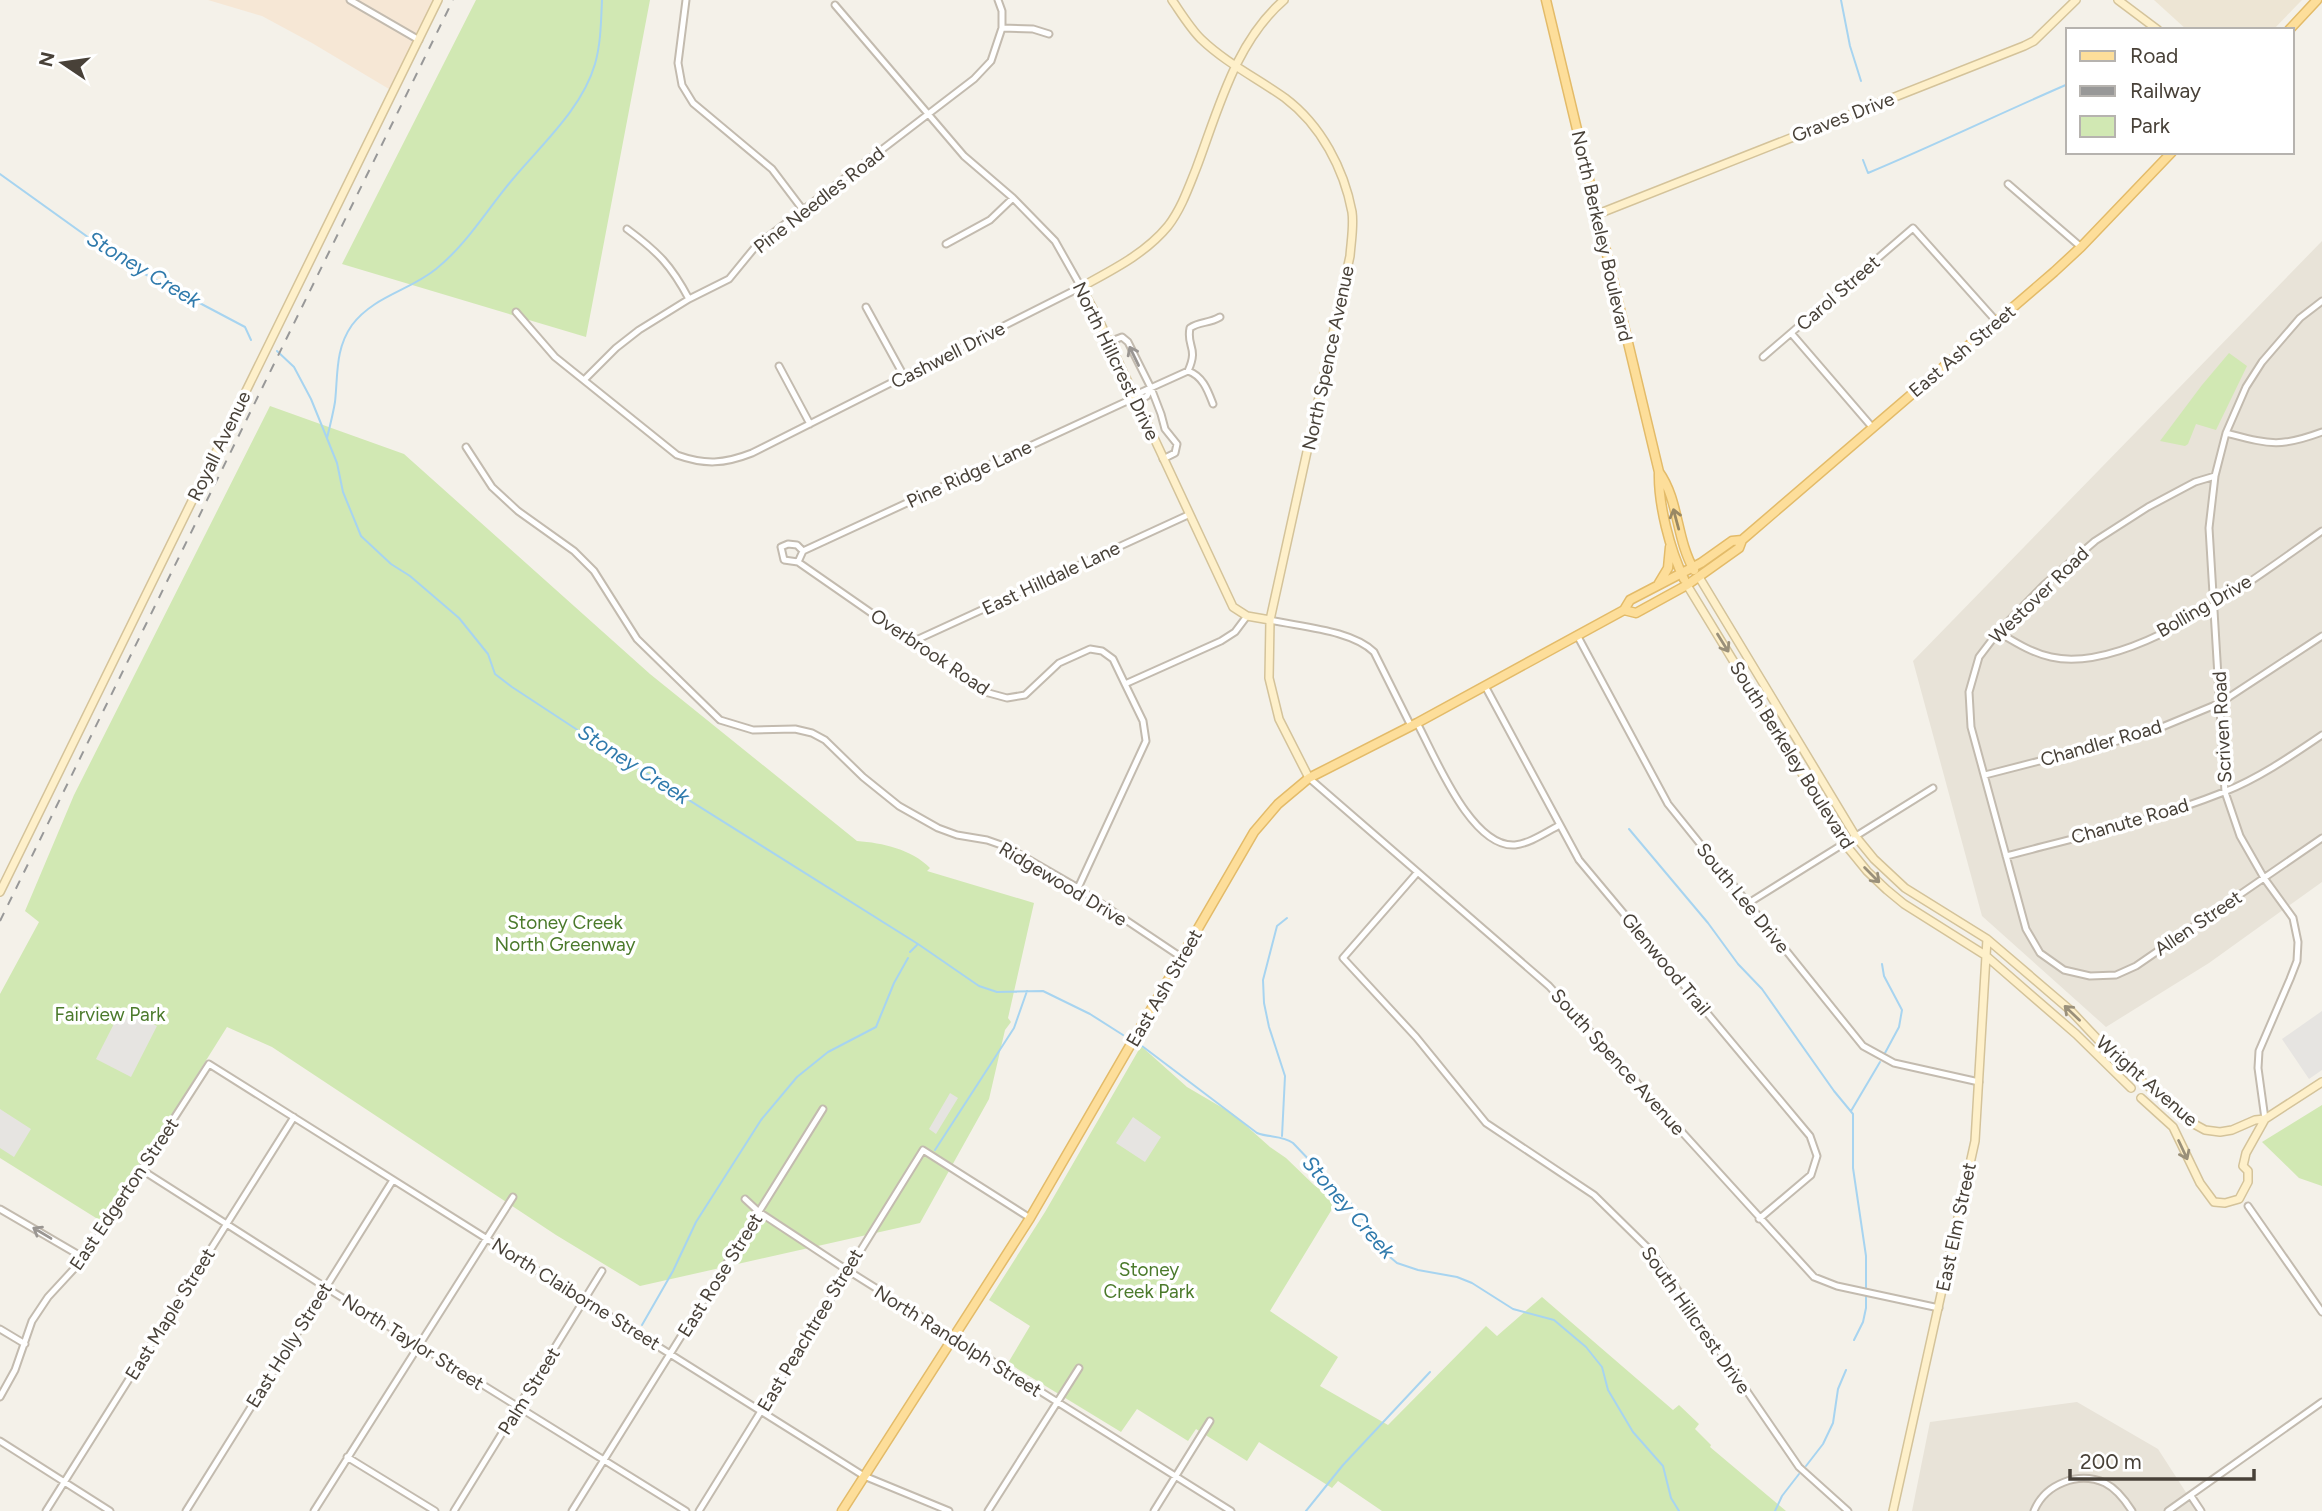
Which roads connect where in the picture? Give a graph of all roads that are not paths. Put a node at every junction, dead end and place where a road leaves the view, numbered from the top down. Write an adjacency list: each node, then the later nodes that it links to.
1 (351, 0): 16 (street)
2 (438, 0): 16 (street, Royall Avenue)
3 (686, 0): 22 (street)
4 (998, 0): 12 (street)
5 (1171, 0): 17 (street, North Spence Avenue)
6 (1284, 0): 17 (street, Cashwell Drive)
7 (1546, 0): 23 (main road, North Berkeley Boulevard)
8 (2076, 0): 23 (street, Graves Drive)
9 (2118, 0): 13 (street)
10 (2317, 0): 14 (main road)
11 (835, 5): 18 (street, North Hillcrest Drive)
12 (1002, 28): 15 (street); 18 (street, Pine Needles Road)
13 (2155, 28)
14 (2291, 28)
15 (1049, 34)
16 (419, 40): 88 (street, Royall Avenue)
17 (1236, 67): 27 (street, Cashwell Drive); 66 (street, North Spence Avenue)
18 (929, 115): 21 (street, North Hillcrest Drive); 22 (street, Pine Needles Road)
19 (2170, 154): 26 (main road, East Ash Street)
20 (2008, 184): 26 (street)
21 (1013, 198): 25 (street); 27 (street, North Hillcrest Drive)
22 (803, 210): 28 (street, Pine Needles Road)
23 (1598, 214): 50 (main road, North Berkeley Boulevard)
24 (627, 229): 28 (street)
25 (946, 244)
26 (2081, 247): 33 (main road, East Ash Street)
27 (1081, 287): 35 (street, North Hillcrest Drive); 39 (street, Cashwell Drive)
28 (689, 299): 40 (street, Pine Needles Road)
29 (2322, 301): 47 (street, Scriven Road)
30 (866, 307): 39 (street)
31 (516, 312): 40 (street, Cashwell Drive)
32 (1220, 317): 38 (street)
33 (1997, 322): 34 (street, Carol Street); 45 (main road, East Ash Street)
34 (1791, 333): 36 (street, Carol Street); 45 (street)
35 (1109, 342): 41 (street, one-way to 35); 42 (street, North Hillcrest Drive)
36 (1763, 357)
37 (779, 366): 44 (street)
38 (1188, 371): 41 (street, Pine Ridge Lane); 43 (street)
39 (905, 378): 44 (street, Cashwell Drive)
40 (584, 380): 44 (street, Cashwell Drive)
41 (1151, 388): 42 (street, Pine Ridge Lane); 49 (street)
42 (1136, 398): 49 (street, North Hillcrest Drive); 56 (street, Pine Ridge Lane)
43 (1213, 404)
44 (810, 424)
45 (1872, 427): 55 (main road, East Ash Street)
46 (2322, 432): 47 (street)
47 (2226, 433): 51 (street, Scriven Road)
48 (466, 447): 87 (street, Ridgewood Drive)
49 (1163, 459): 52 (street, North Hillcrest Drive)
50 (1659, 472): 54 (main road, North Berkeley Boulevard); 58 (main road, North Berkeley Boulevard, one-way to 50)
51 (2215, 476): 63 (street, Scriven Road); 67 (street, Westover Road)
52 (1188, 515): 65 (street, North Hillcrest Drive); 70 (street, East Hilldale Lane)
53 (2322, 531): 63 (street, Bolling Drive)
54 (1671, 540): 59 (main road, North Berkeley Boulevard); 62 (main road)
55 (1742, 540): 58 (main road, East Ash Street); 60 (main road, East Ash Street)
56 (803, 551): 57 (street); 57 (street, Overbrook Road)
57 (798, 562): 70 (street, Overbrook Road)
58 (1693, 567): 59 (main road, East Ash Street); 60 (main road, North Berkeley Boulevard)
59 (1681, 574): 61 (main road, North Berkeley Boulevard); 62 (main road, East Ash Street)
60 (1699, 577): 61 (main road, East Ash Street); 81 (street, South Berkeley Boulevard)
61 (1687, 585): 64 (main road, East Ash Street); 83 (street, South Berkeley Boulevard, one-way to 83)
62 (1655, 587): 64 (main road, East Ash Street)
63 (2215, 604): 67 (street, Bolling Drive); 73 (street, Scriven Road)
64 (1624, 610): 68 (main road, East Ash Street)
65 (1247, 616): 66 (street); 71 (street)
66 (1270, 621): 74 (street); 77 (street, North Spence Avenue)
67 (1998, 632): 76 (street, Westover Road)
68 (1577, 635): 72 (main road, East Ash Street); 89 (street, South Lee Drive)
69 (2322, 636): 73 (street, Chandler Road)
70 (914, 641): 71 (street, Overbrook Road)
71 (1125, 684): 87 (street, Overbrook Road)
72 (1485, 686): 74 (main road, East Ash Street); 80 (street, Glenwood Trail)
73 (2220, 703): 76 (street, Chandler Road); 79 (street, Scriven Road)
74 (1414, 725): 77 (main road, East Ash Street); 80 (street)
75 (2322, 735): 79 (street, Chanute Road)
76 (1985, 775): 84 (street, Westover Road)
77 (1309, 778): 85 (street, South Spence Avenue); 92 (main road, East Ash Street)
78 (1933, 788): 81 (street)
79 (2225, 792): 84 (street, Chanute Road); 86 (street, Scriven Road)
80 (1560, 825): 110 (street, Glenwood Trail)
81 (1856, 837): 83 (street); 90 (street, South Berkeley Boulevard)
82 (2322, 838): 86 (street, Allen Street)
83 (1845, 844): 89 (street); 91 (street, South Berkeley Boulevard, one-way to 91)
84 (2007, 856): 93 (street, Westover Road)
85 (1418, 873): 110 (street, South Spence Avenue); 153 (street, South Hillcrest Drive)
86 (2264, 878): 93 (street, Allen Street); 101 (street, Scriven Road)
87 (1078, 888): 92 (street, Ridgewood Drive)
88 (0, 892)
89 (1747, 904): 95 (street, South Lee Drive)
90 (1987, 939): 91 (street, East Elm Street); 101 (street, Wright Avenue, one-way to 90)
91 (1985, 956): 95 (street, East Elm Street); 97 (street, Wright Avenue)
92 (1181, 957): 109 (main road, East Ash Street)
93 (2064, 970)
94 (209, 1064): 100 (street, North Claiborne Street); 102 (street, East Edgerton Street)
95 (1979, 1082): 118 (street, East Elm Street)
96 (2322, 1082): 101 (street)
97 (2131, 1088)
98 (2141, 1098): 101 (street, Wright Avenue, one-way to 101)
99 (823, 1109): 108 (street, East Rose Street)
100 (294, 1117): 103 (street, North Claiborne Street); 111 (street, East Maple Street)
101 (2265, 1119)
102 (142, 1170): 111 (street, North Taylor Street); 113 (street, East Edgerton Street)
103 (393, 1180): 112 (street, North Claiborne Street); 116 (street, East Holly Street)
104 (513, 1197): 112 (street)
105 (745, 1199): 108 (street, North Randolph Street)
106 (2248, 1206): 119 (street)
107 (0, 1209): 113 (street, one-way to 107)
108 (759, 1212): 114 (street, North Randolph Street); 124 (street, East Rose Street)
109 (1030, 1218): 114 (street, East Peachtree Street); 121 (main road, East Ash Street)
110 (1759, 1219): 118 (street, South Spence Avenue)
111 (226, 1225): 116 (street, North Taylor Street); 137 (street, East Maple Street)
112 (485, 1238): 117 (street, North Claiborne Street); 123 (street)
113 (84, 1258): 122 (street, East Edgerton Street)
114 (847, 1270): 121 (street, North Randolph Street); 130 (street, East Peachtree Street)
115 (602, 1271): 117 (street, Palm Street)
116 (325, 1287): 123 (street, North Taylor Street); 141 (street, East Holly Street)
117 (586, 1300): 124 (street, North Claiborne Street); 129 (street, Palm Street)
118 (1939, 1308): 154 (street, East Elm Street)
119 (2322, 1312)
120 (0, 1329): 122 (street)
121 (952, 1336): 128 (street, North Randolph Street); 135 (main road, East Ash Street)
122 (24, 1344): 126 (street, East Edgerton Street)
123 (418, 1344): 129 (street, North Taylor Street); 133 (street)
124 (672, 1353): 130 (street, North Claiborne Street); 134 (street, East Rose Street)
125 (1079, 1367): 128 (street)
126 (0, 1397)
127 (2322, 1402): 138 (street)
128 (1056, 1403): 136 (street, North Randolph Street); 150 (street)
129 (519, 1408): 134 (street, North Taylor Street); 144 (street, Palm Street)
130 (762, 1410): 135 (street, North Claiborne Street); 147 (street, East Peachtree Street)
131 (1210, 1421): 136 (street)
132 (0, 1441): 137 (street)
133 (347, 1457): 142 (street); 143 (street)
134 (604, 1461): 145 (street, East Rose Street); 146 (street, North Taylor Street)
135 (864, 1476): 148 (main road, East Ash Street); 149 (street, North Claiborne Street)
136 (1176, 1476): 151 (street); 152 (street, North Randolph Street)
137 (64, 1482): 139 (street, East Maple Street); 140 (street)
138 (2191, 1496): 157 (street); 158 (street)
139 (46, 1511)
140 (110, 1511)
141 (186, 1511)
142 (314, 1511)
143 (435, 1511)
144 (454, 1511)
145 (572, 1511)
146 (686, 1511)
147 (699, 1511)
148 (842, 1511)
149 (949, 1511)
150 (988, 1511)
151 (1154, 1511)
152 (1231, 1511)
153 (1848, 1511)
154 (1894, 1511)
155 (2034, 1511): 156 (street)
156 (2132, 1511)
157 (2168, 1511)
158 (2201, 1511)

